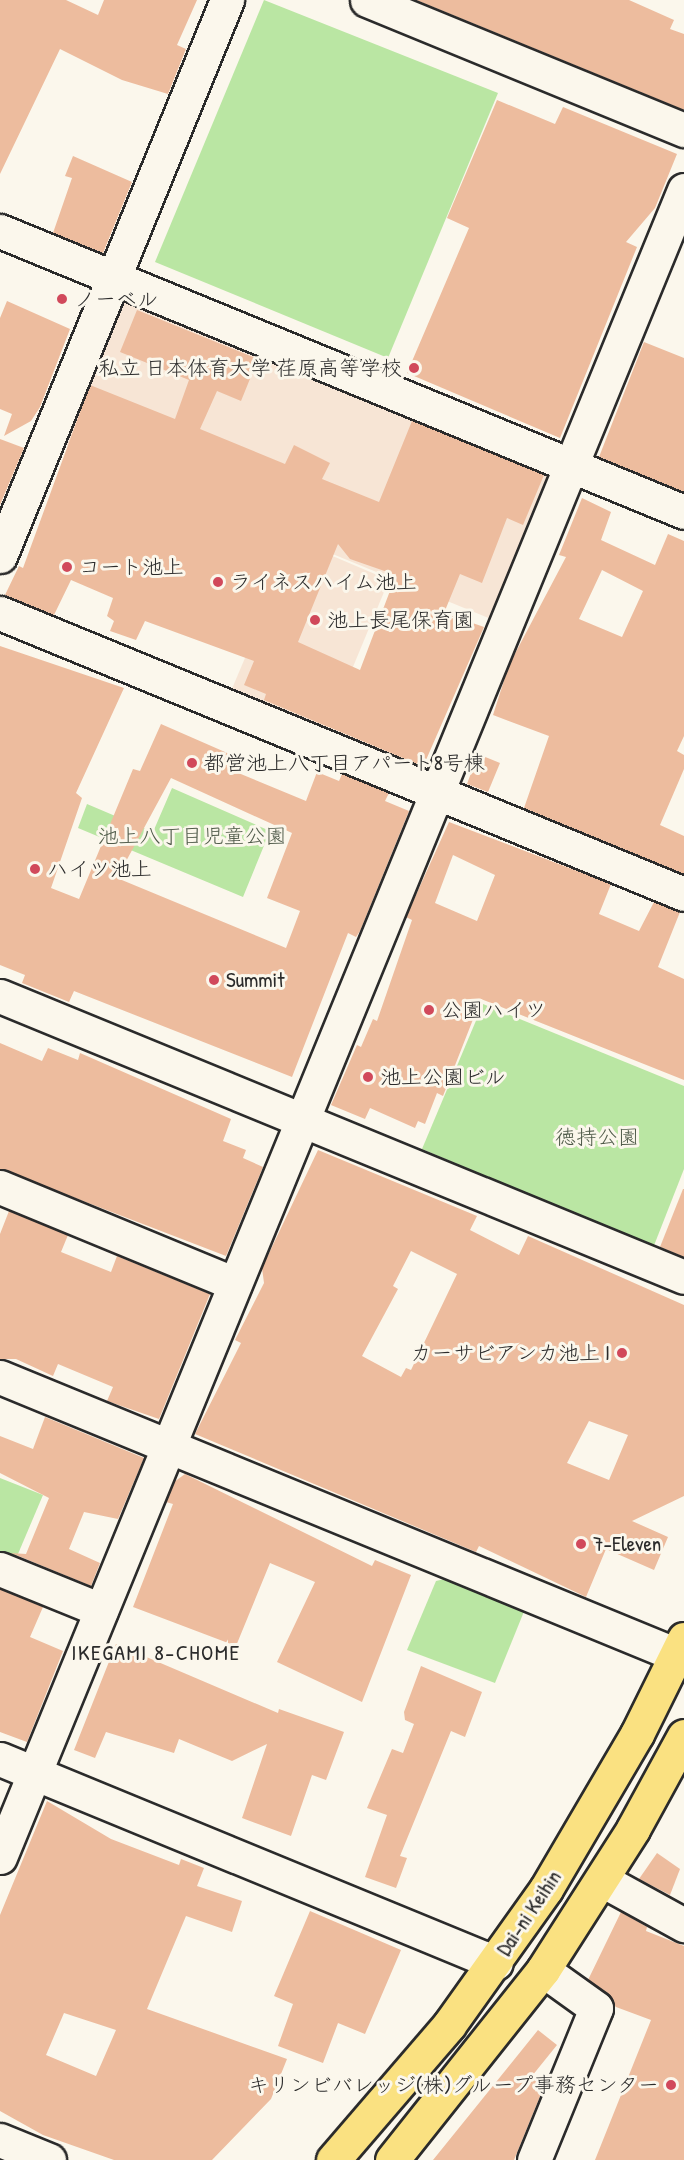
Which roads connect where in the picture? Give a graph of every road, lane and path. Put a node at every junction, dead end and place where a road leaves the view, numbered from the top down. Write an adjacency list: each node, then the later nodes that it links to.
1 (227, 0): 6 (street)
2 (367, 0): 3 (street)
3 (684, 130)
4 (684, 190): 7 (street)
5 (0, 231): 6 (street)
6 (114, 278): 7 (street); 9 (street)
7 (571, 465): 8 (street); 11 (street)
8 (684, 512)
9 (0, 556)
10 (0, 614): 11 (street)
11 (437, 792): 12 (street); 14 (street)
12 (684, 894)
13 (0, 996): 14 (street)
14 (302, 1120): 16 (street); 17 (street)
15 (0, 1188): 17 (street)
16 (684, 1277)
17 (235, 1284): 19 (street)
18 (0, 1377): 19 (street)
19 (169, 1446): 21 (street); 22 (street)
20 (0, 1569): 21 (street)
21 (101, 1610): 25 (street)
22 (681, 1651): 29 (highway, Dai-ni Keihin)
23 (684, 1736): 27 (highway, Dai-ni Keihin)
24 (0, 1759): 25 (street)
25 (34, 1773): 26 (street); 29 (street)
26 (0, 1857)
27 (602, 1880): 28 (street); 30 (highway, Dai-ni Keihin)
28 (684, 1925)
29 (496, 1963): 33 (highway, Dai-ni Keihin)
30 (543, 1970): 34 (highway, Dai-ni Keihin); 35 (street)
31 (0, 2140): 32 (street)
32 (49, 2160)
33 (333, 2160)
34 (392, 2160)
35 (534, 2160)

